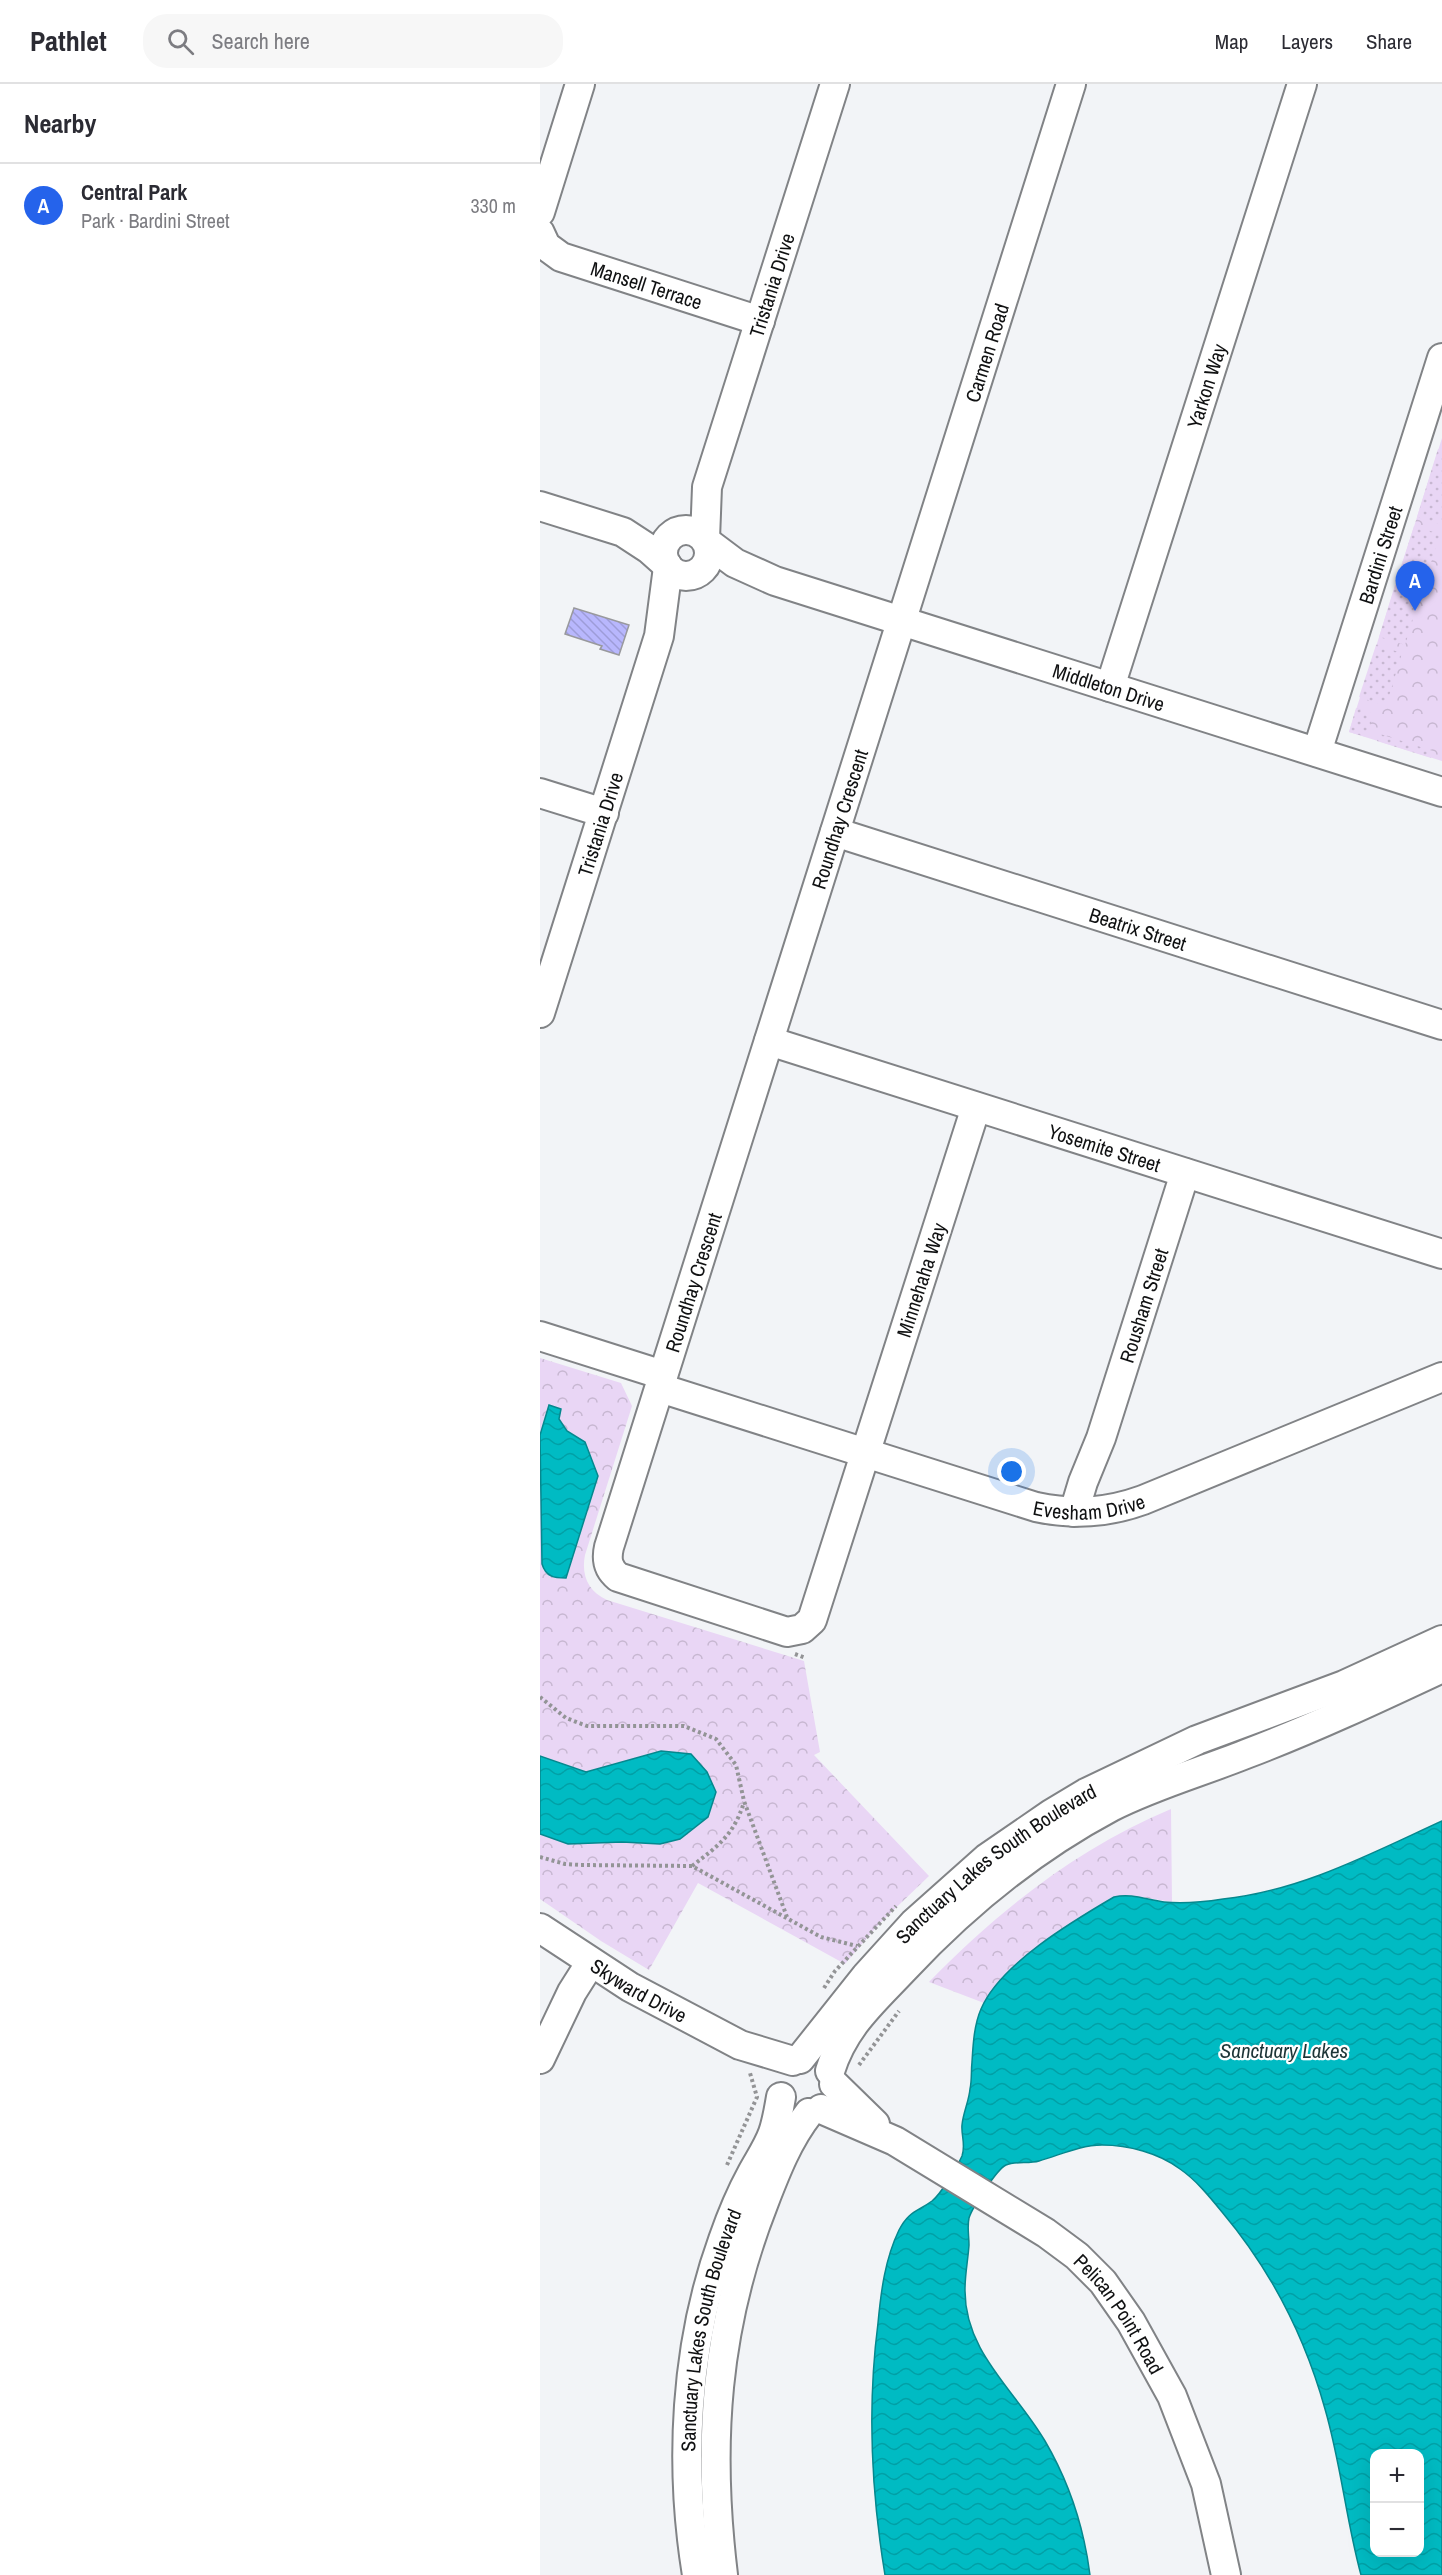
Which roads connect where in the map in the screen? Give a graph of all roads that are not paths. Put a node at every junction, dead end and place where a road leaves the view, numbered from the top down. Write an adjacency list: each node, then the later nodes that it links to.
1 (580, 84): 5 (street)
2 (835, 84): 6 (street, Tristania Drive)
3 (1071, 84): 16 (street, Carmen Road)
4 (1302, 84): 18 (street, Yarkon Way)
5 (541, 231): 6 (street, Mansell Terrace)
6 (760, 321): 8 (street, Tristania Drive)
7 (1442, 358): 19 (street, Bardini Street)
8 (707, 487): 11 (street, Tristania Drive); 12 (street, Tristania Drive)
9 (540, 506): 10 (street)
10 (623, 532): 11 (street); 13 (street)
11 (674, 533): 12 (street); 13 (street)
12 (706, 540): 14 (street); 15 (street, Middleton Drive)
13 (667, 566): 14 (street); 17 (street, Tristania Drive)
14 (698, 573): 15 (street, Middleton Drive); 17 (street, Tristania Drive)
15 (775, 581): 16 (street, Middleton Drive)
16 (900, 621): 18 (street, Middleton Drive); 23 (street, Roundhay Crescent)
17 (660, 636): 22 (street, Tristania Drive)
18 (1110, 687): 19 (street, Middleton Drive)
19 (1317, 752): 20 (street, Middleton Drive)
20 (1442, 792)
21 (540, 793): 22 (street)
22 (603, 813): 24 (street, Tristania Drive)
23 (835, 832): 25 (street, Beatrix Street); 26 (street, Roundhay Crescent)
24 (540, 1013)
25 (1442, 1025)
26 (769, 1041): 27 (street, Yosemite Street); 32 (street, Roundhay Crescent)
27 (976, 1107): 28 (street, Yosemite Street); 33 (street, Minnehaha Way)
28 (1185, 1173): 29 (street, Yosemite Street); 34 (street, Rousham Street)
29 (1442, 1254)
30 (540, 1336): 32 (street, Evesham Drive)
31 (1442, 1377): 34 (street, Evesham Drive)
32 (662, 1382): 33 (street, Evesham Drive); 33 (street, Roundhay Crescent)
33 (866, 1454): 34 (street, Evesham Drive)
34 (1083, 1512)
35 (1442, 1640): 37 (street, Sanctuary Lakes South Boulevard)
36 (1442, 1668): 38 (street, Sanctuary Lakes South Boulevard)
37 (1234, 1725): 38 (street); 42 (street, Sanctuary Lakes South Boulevard)
38 (1245, 1755): 43 (street, Sanctuary Lakes South Boulevard)
39 (540, 1928): 40 (street, Skyward Drive)
40 (591, 1962): 41 (street); 42 (street, Skyward Drive)
41 (540, 2059)
42 (788, 2075): 43 (street); 44 (street); 46 (street, Sanctuary Lakes South Boulevard)
43 (837, 2084): 44 (street, Sanctuary Lakes South Boulevard); 45 (street, Pelican Point Road)
44 (815, 2111): 45 (street, Pelican Point Road); 47 (street, Sanctuary Lakes South Boulevard)
45 (895, 2141): 48 (street, Pelican Point Road)
46 (697, 2575)
47 (723, 2575)
48 (1226, 2575)

